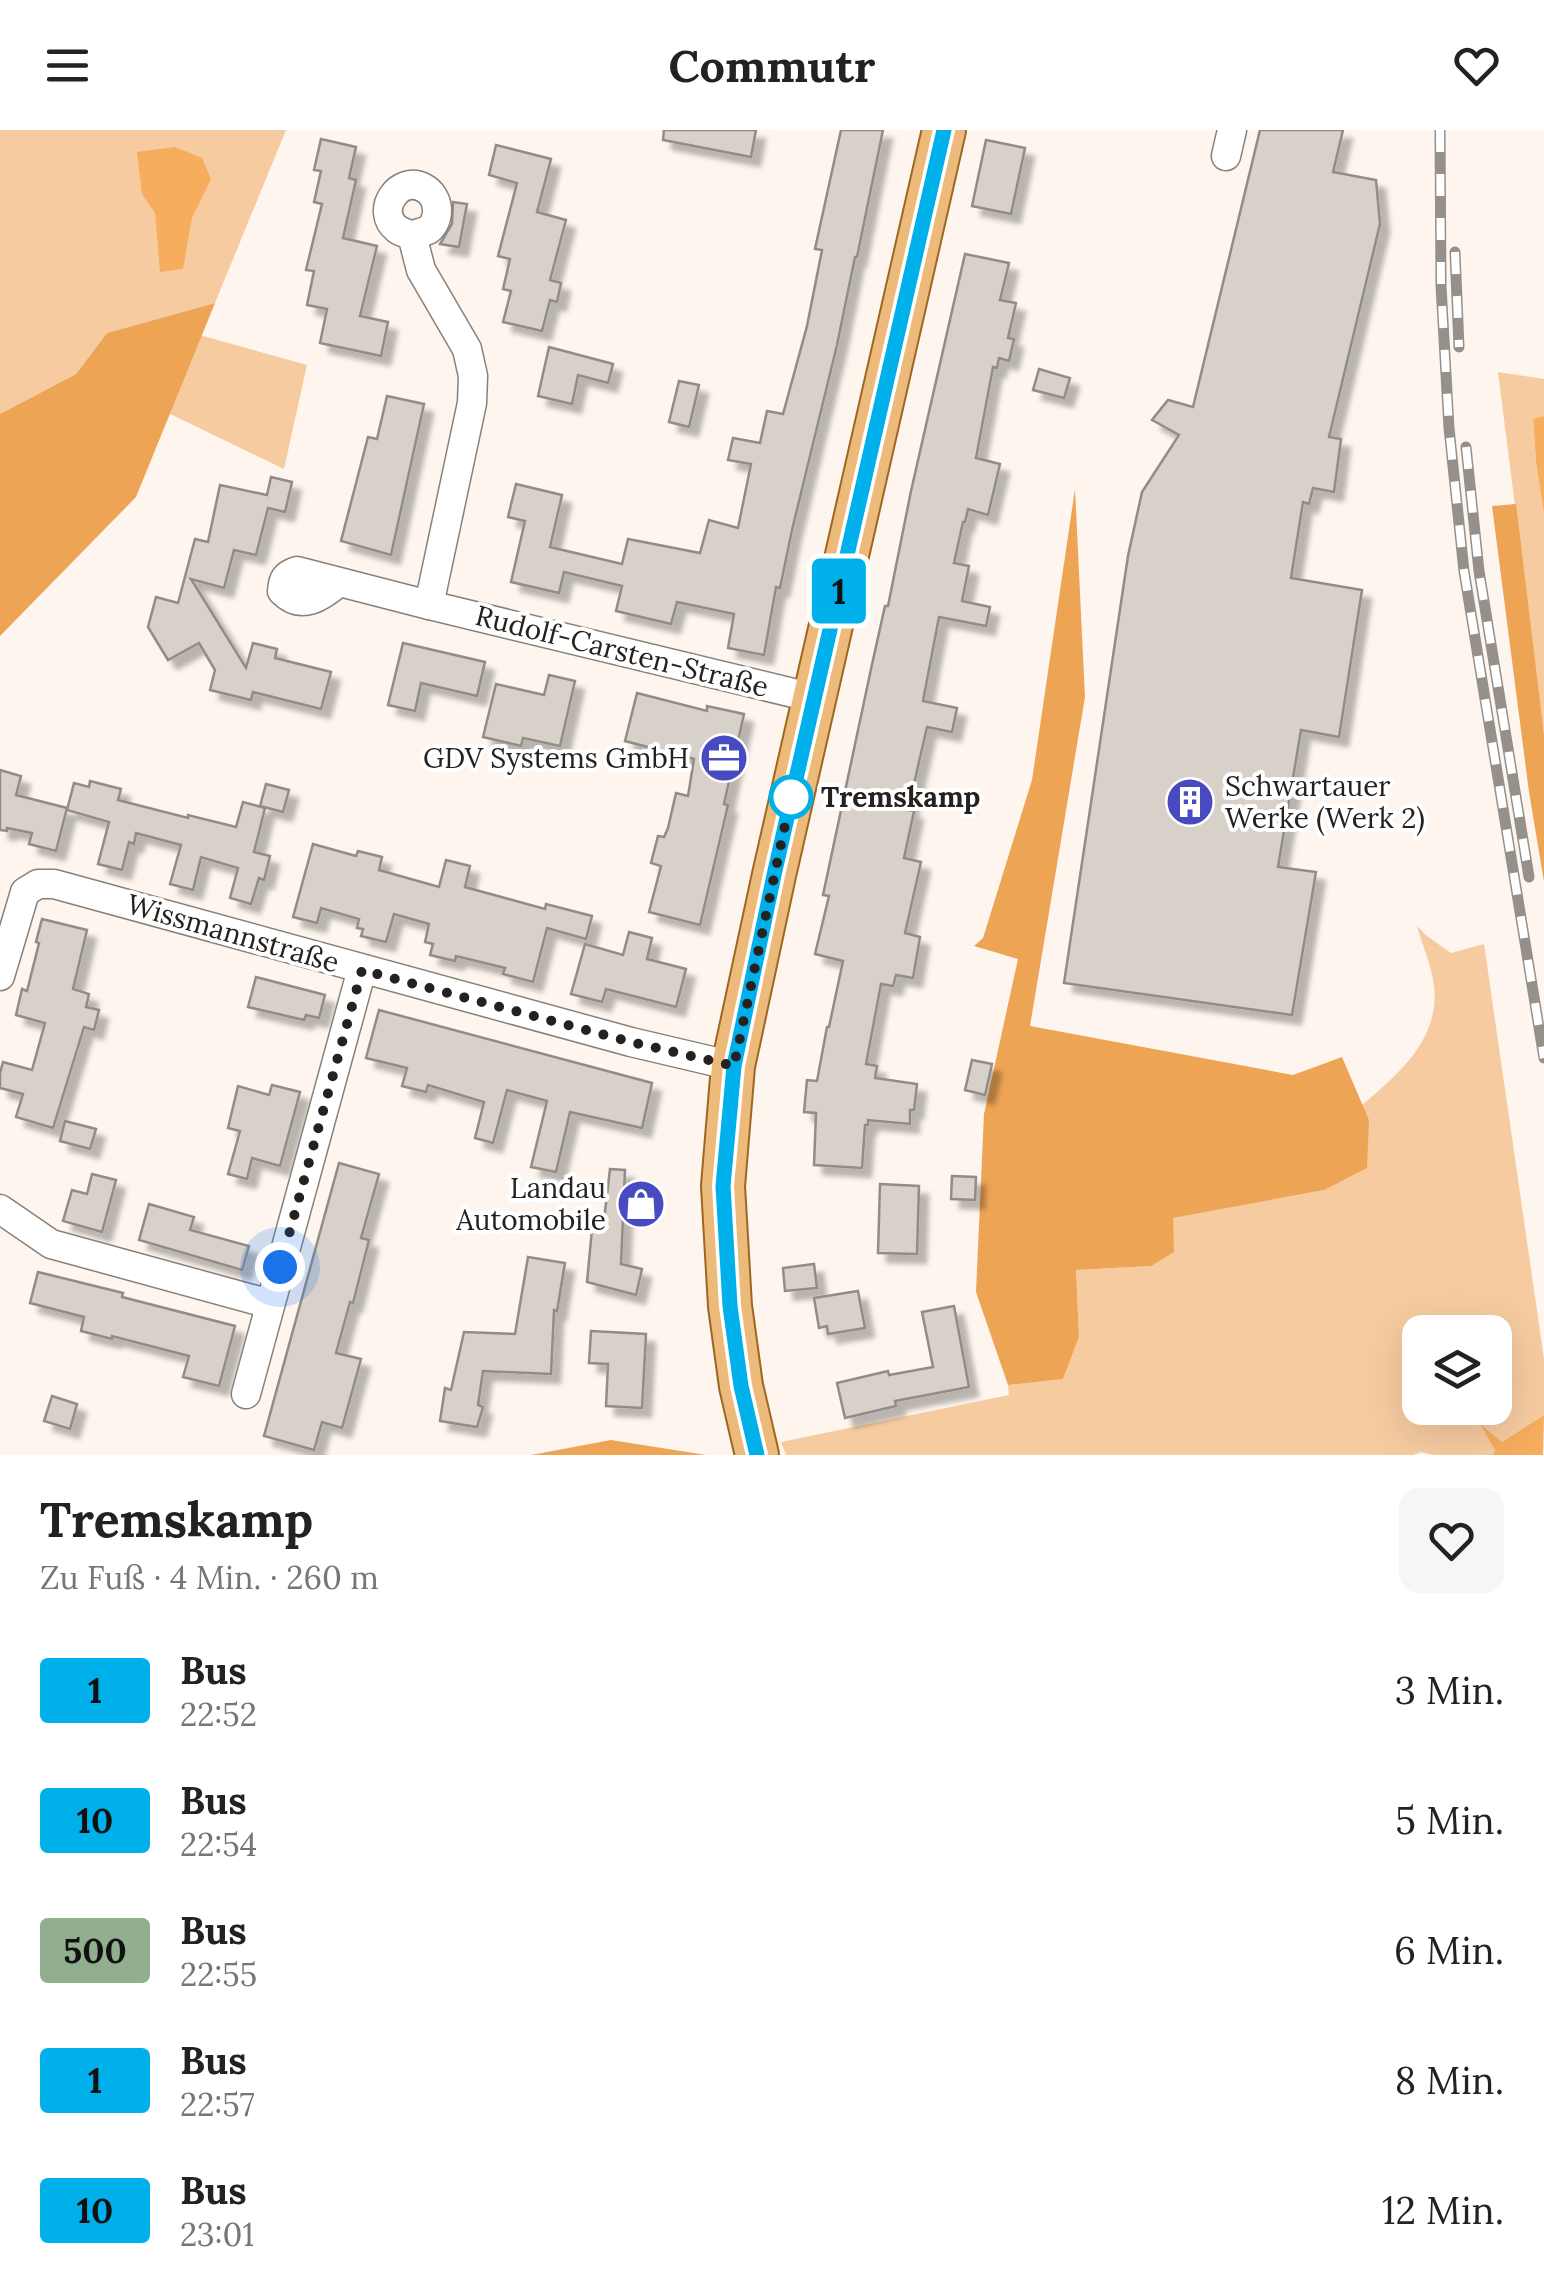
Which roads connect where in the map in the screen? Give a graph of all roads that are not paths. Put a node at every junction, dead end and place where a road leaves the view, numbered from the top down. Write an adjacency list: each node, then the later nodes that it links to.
1 (944, 130): 5 (main road)
2 (412, 235): 4 (street)
3 (339, 582): 4 (street, Rudolf-Carsten-Straße)
4 (429, 605): 5 (street, Rudolf-Carsten-Straße)
5 (814, 698): 8 (main road)
6 (362, 970): 7 (street, Wissmannstraße); 8 (street, Wissmannstraße); 10 (street)
7 (0, 976)
8 (734, 1066): 12 (main road)
9 (0, 1209): 10 (street)
10 (270, 1304): 11 (street)
11 (246, 1394)
12 (757, 1455)

